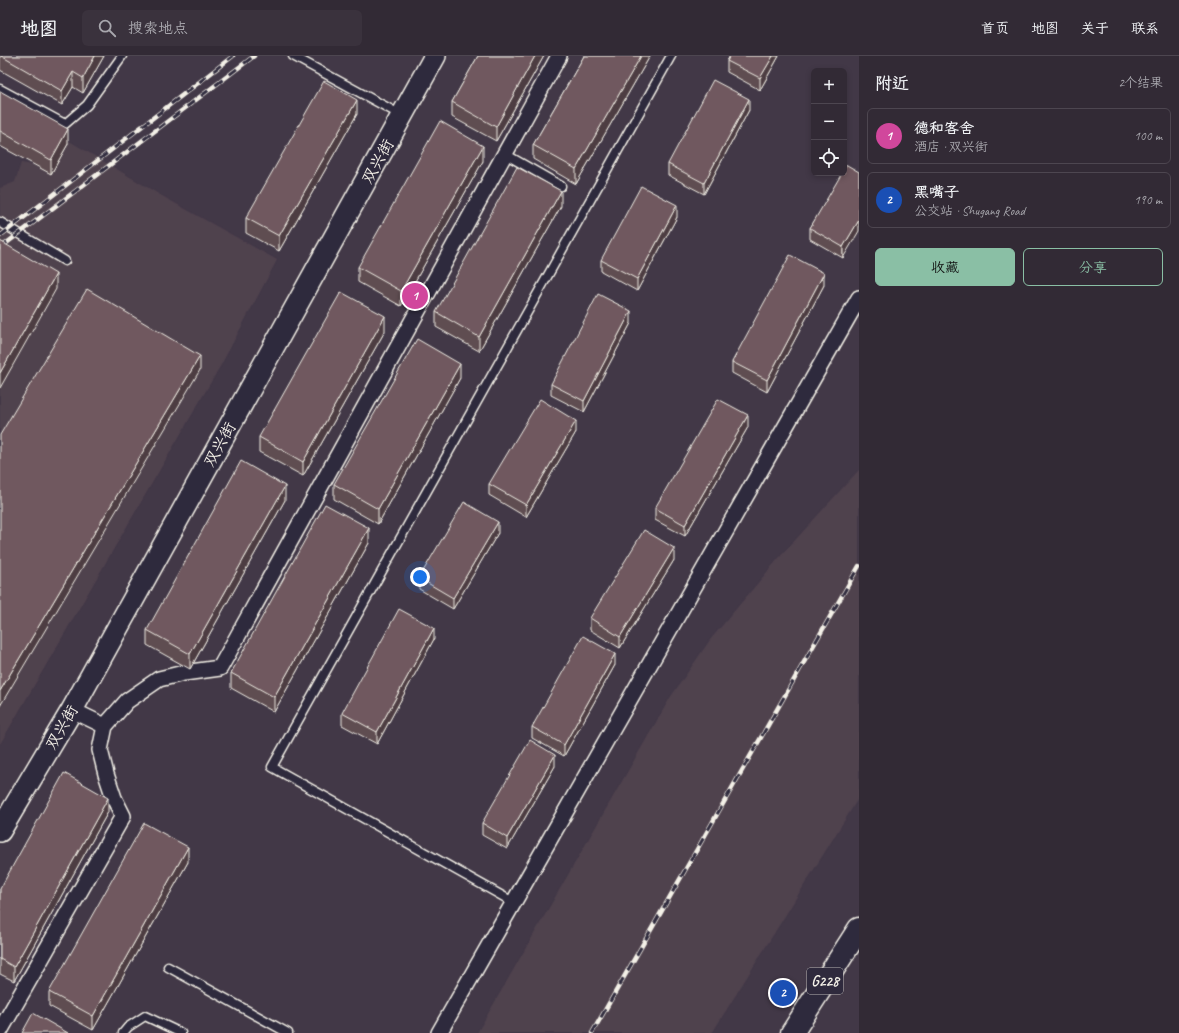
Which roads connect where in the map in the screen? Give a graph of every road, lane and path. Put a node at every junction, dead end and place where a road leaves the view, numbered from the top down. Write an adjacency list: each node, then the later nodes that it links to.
1 (122, 56): 6 (lane)
2 (293, 56): 7 (lane)
3 (435, 56): 7 (street, 双兴街)
4 (559, 56): 8 (street)
5 (671, 56): 16 (lane)
6 (0, 89)
7 (402, 115): 13 (street, 双兴街)
8 (505, 154): 9 (lane); 14 (street)
9 (561, 186)
10 (0, 222): 11 (lane)
11 (65, 261)
12 (859, 298): 16 (street)
13 (72, 710): 14 (street); 15 (street, 双兴街)
14 (105, 726): 19 (street)
15 (0, 831)
16 (513, 902): 23 (street)
17 (859, 929): 24 (highway, G228)
18 (168, 968): 22 (lane)
19 (0, 1031)
20 (123, 1033): 21 (lane)
21 (182, 1033)
22 (288, 1033)
23 (439, 1033)
24 (792, 1033)

